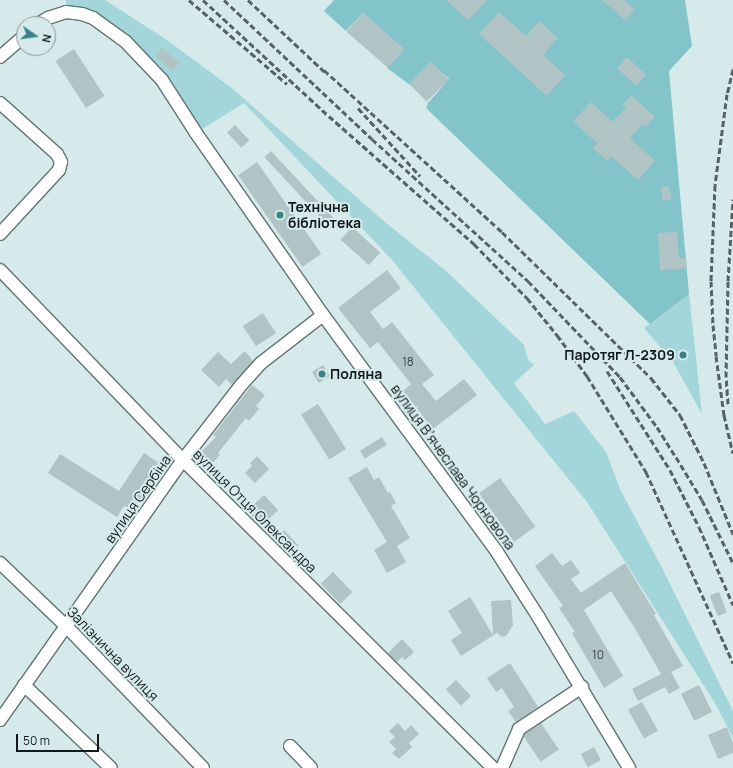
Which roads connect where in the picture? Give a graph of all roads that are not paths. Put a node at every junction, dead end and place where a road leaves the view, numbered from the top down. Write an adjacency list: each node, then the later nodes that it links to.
1 (54, 16): 7 (street, вулиця Вʼячеслава Чорновола)
2 (16, 43): 3 (street)
3 (0, 57)
4 (0, 103): 5 (street)
5 (0, 234)
6 (0, 270): 8 (street, вулиця Отця Олександра)
7 (323, 315): 8 (street, вулиця Сербіна); 12 (street, вулиця Вʼячеслава Чорновола)
8 (183, 460): 10 (street, вулиця Сербіна); 18 (street, вулиця Отця Олександра)
9 (0, 563): 10 (street, Залізнична вулиця)
10 (66, 626): 11 (street, вулиця Сербіна); 16 (street, Залізнична вулиця)
11 (24, 685): 13 (street, вулиця Сербіна); 15 (street)
12 (582, 687): 19 (street); 20 (street, вулиця Вʼячеслава Чорновола)
13 (0, 720)
14 (290, 746): 17 (street)
15 (111, 768)
16 (203, 768)
17 (311, 768)
18 (493, 768)
19 (502, 768)
20 (629, 768)

